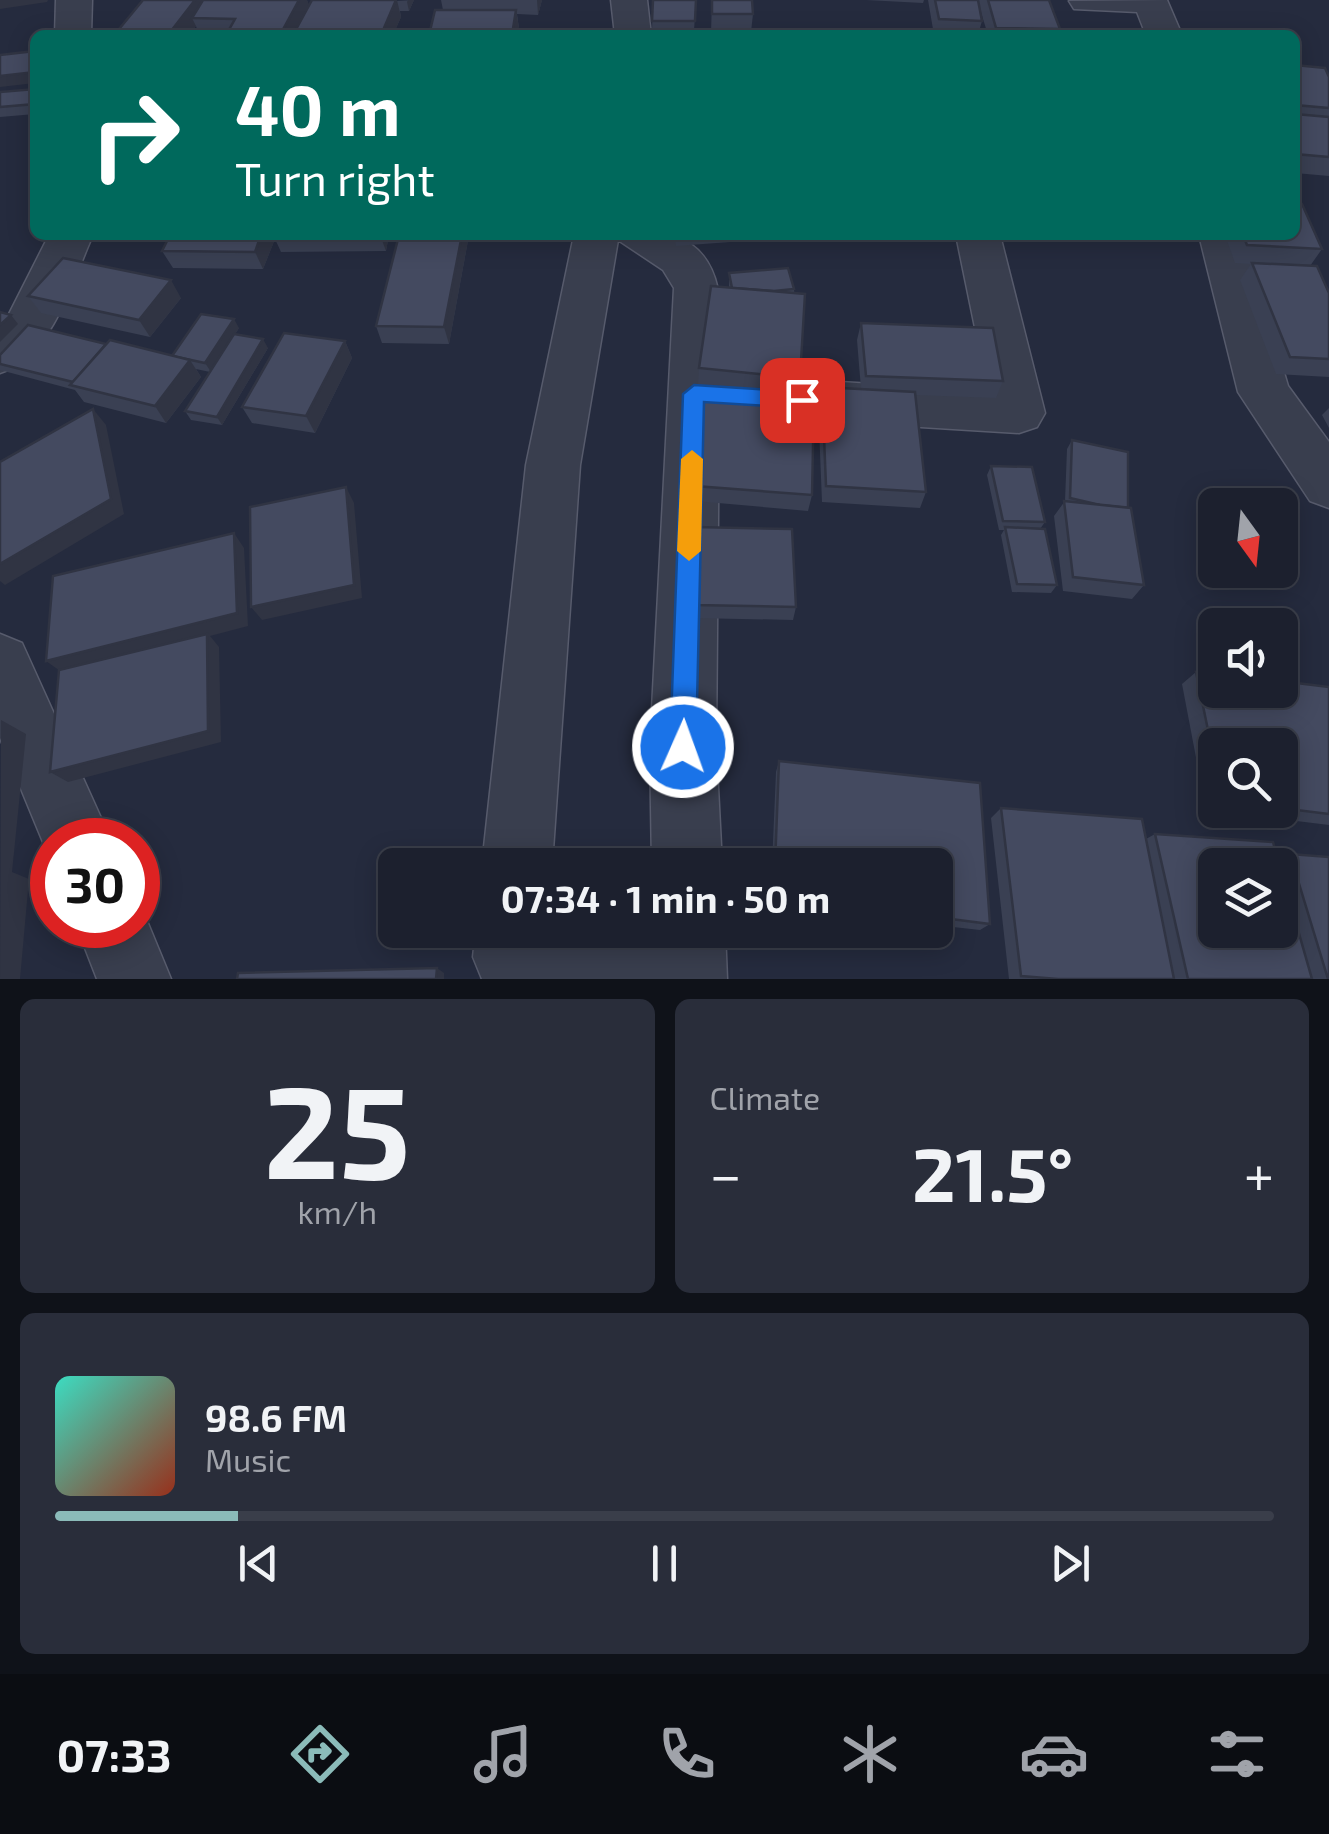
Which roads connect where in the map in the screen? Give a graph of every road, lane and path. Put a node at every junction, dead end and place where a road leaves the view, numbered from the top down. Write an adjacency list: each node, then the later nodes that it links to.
1 (74, 0): 4 (street)
2 (630, 0): 5 (street)
3 (1087, 1): 6 (street)
4 (73, 30)
5 (633, 30)
6 (1162, 30)
7 (69, 240): 12 (street)
8 (595, 240): 17 (street)
9 (646, 240): 13 (street)
10 (979, 240): 13 (street)
11 (1222, 240): 14 (street)
12 (0, 354)
13 (694, 394): 18 (street)
14 (1329, 485)
15 (0, 663): 16 (street)
16 (67, 818)
17 (519, 848)
18 (686, 848)
19 (121, 948): 22 (street)
20 (689, 948): 24 (street)
21 (510, 955): 23 (street)
22 (134, 979)
23 (660, 979)
24 (690, 979)

